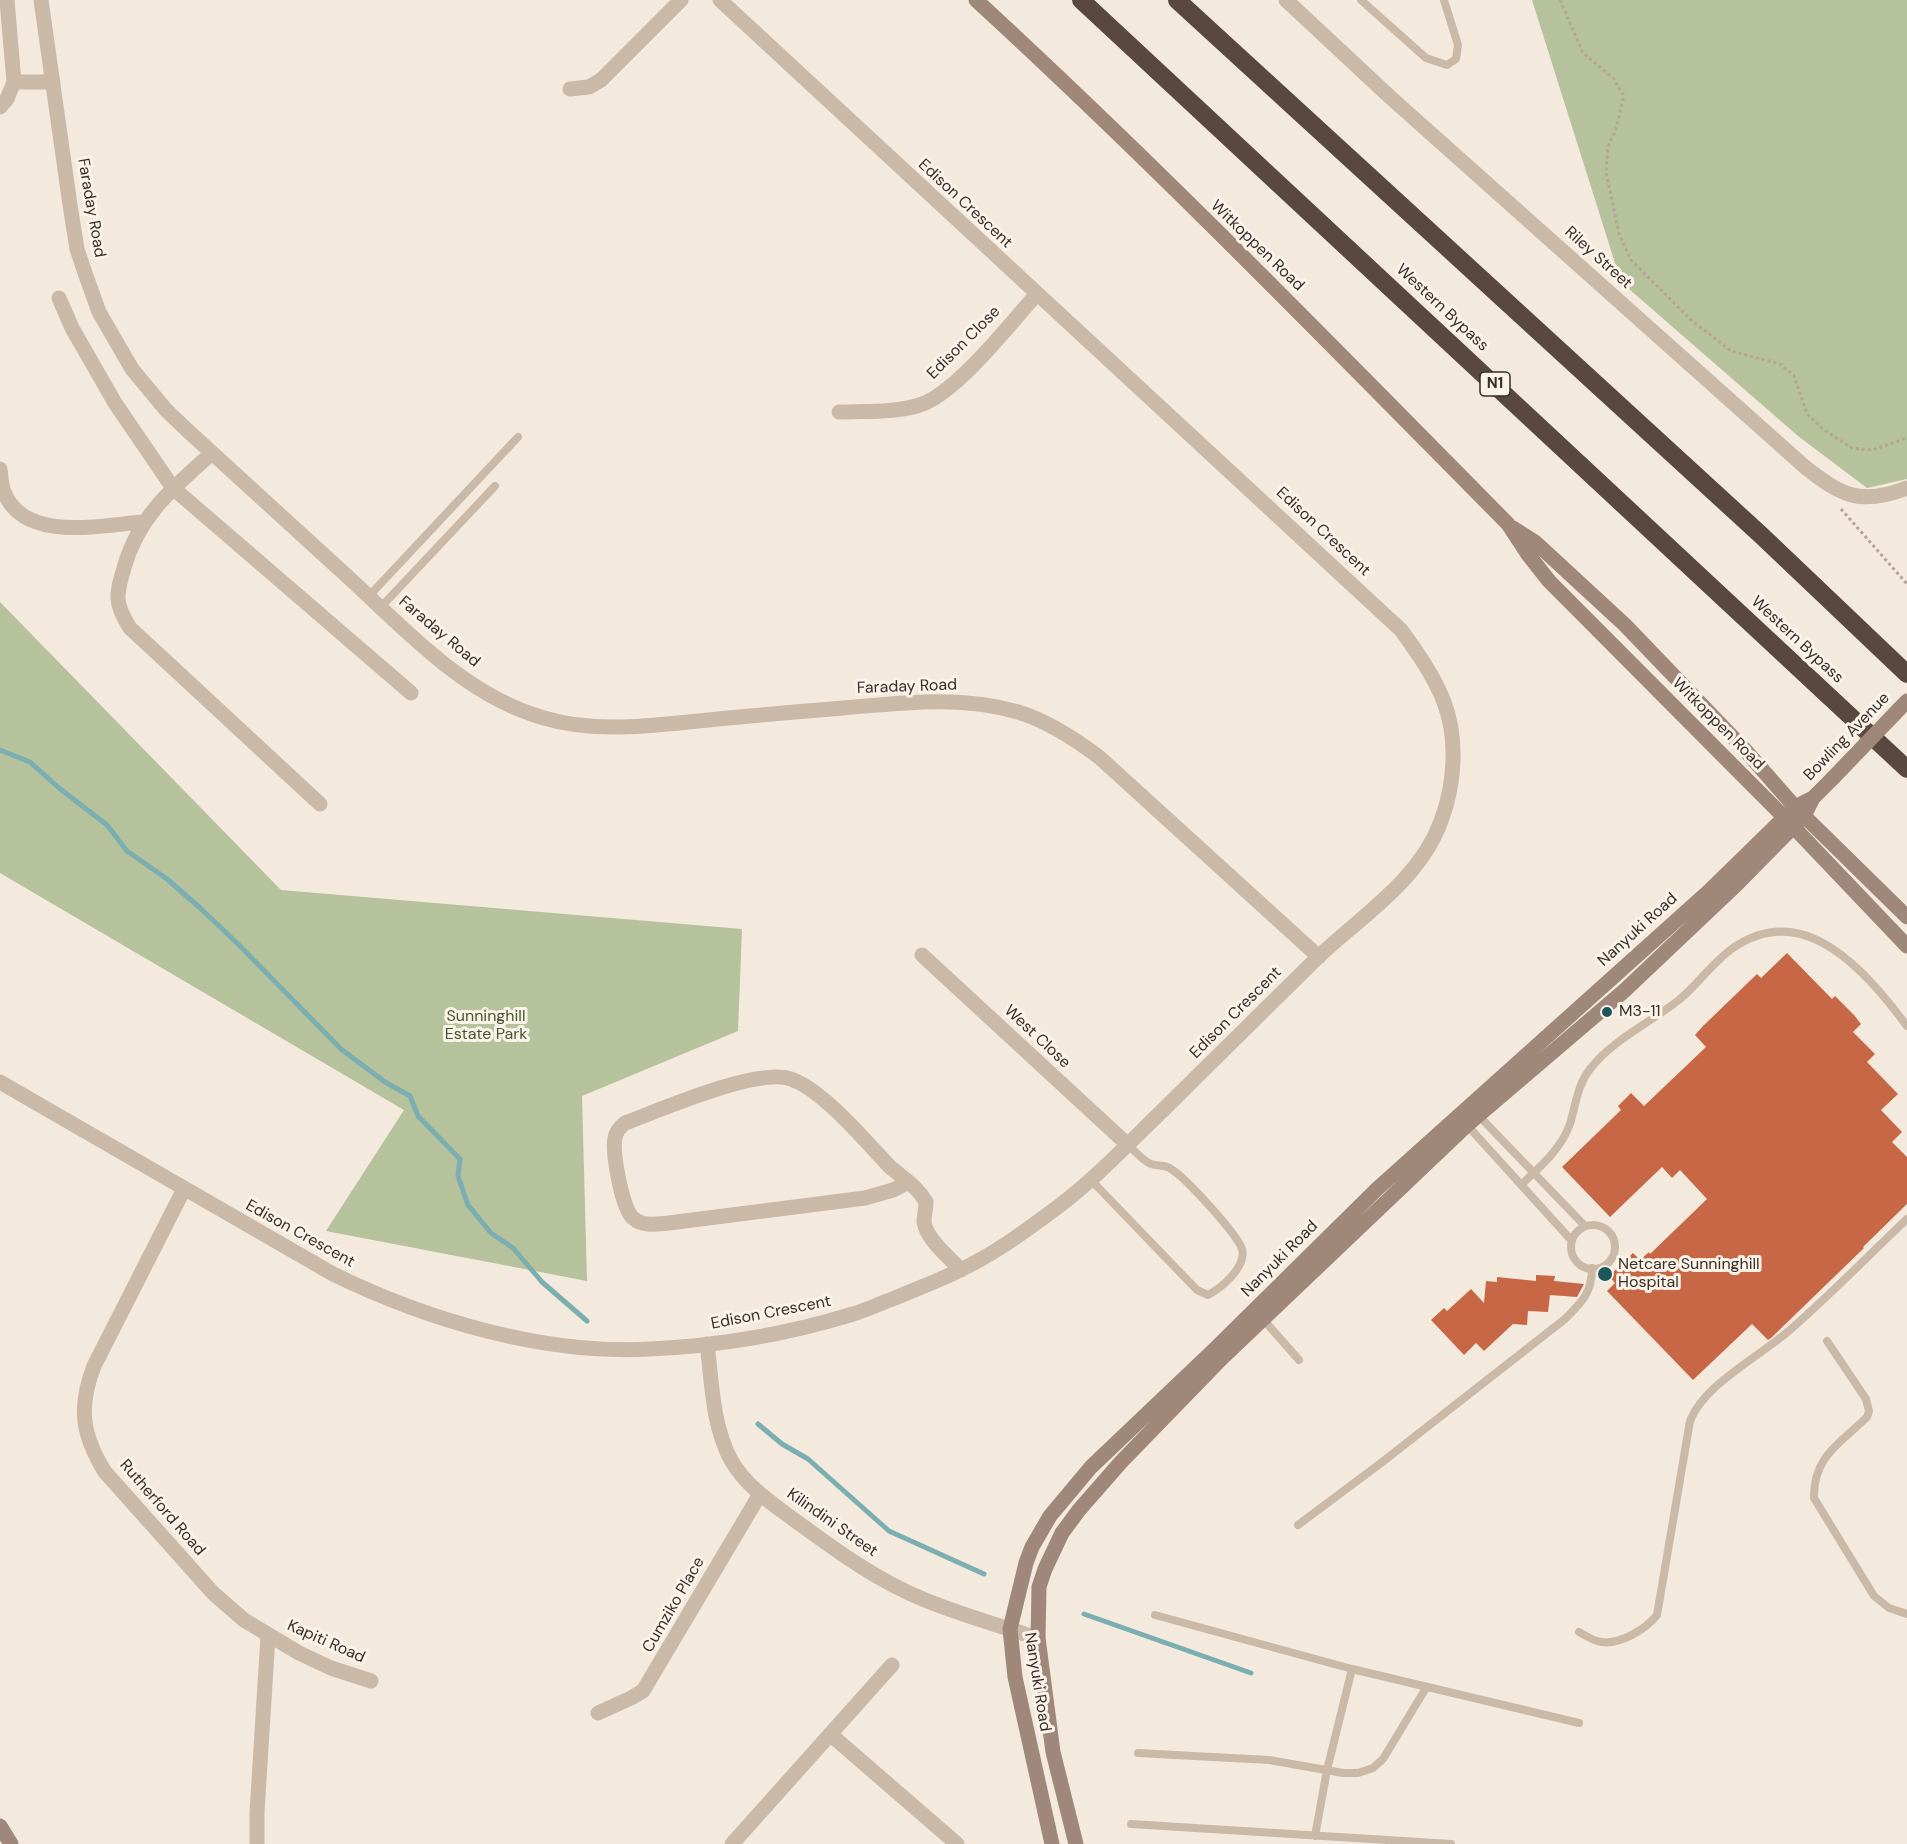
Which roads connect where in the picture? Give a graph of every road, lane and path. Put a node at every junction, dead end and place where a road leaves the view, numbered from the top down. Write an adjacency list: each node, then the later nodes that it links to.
1 (7, 0): 12 (street)
2 (41, 0): 13 (street, Faraday Road)
3 (681, 0): 14 (street)
4 (720, 0): 16 (street, Edison Crescent)
5 (976, 0): 27 (main road, Witkoppen Road)
6 (1081, 0): 33 (highway, Western Bypass / N1)
7 (1177, 0): 30 (highway)
8 (1286, 0): 25 (street, Riley Street)
9 (1362, 0): 10 (lane)
10 (1444, 0)
11 (1560, 0): 20 (path)
12 (14, 82): 13 (street); 15 (street)
13 (53, 82): 21 (street, Faraday Road)
14 (570, 89)
15 (0, 107)
16 (1036, 295): 18 (street, Edison Close); 39 (street, Edison Crescent)
17 (59, 298): 24 (street)
18 (839, 412)
19 (518, 437): 28 (lane)
20 (1907, 438)
21 (212, 453): 24 (street); 28 (street, Faraday Road)
22 (0, 469): 26 (street)
23 (495, 486): 29 (lane)
24 (173, 488): 26 (street); 31 (street)
25 (1907, 488)
26 (143, 522): 34 (street)
27 (1508, 524): 35 (main road, Witkoppen Road); 35 (main road, Witkoppen Road)
28 (369, 596): 29 (street, Faraday Road)
29 (381, 607): 39 (street, Faraday Road)
30 (1907, 674)
31 (411, 693)
32 (1907, 701): 35 (main road, Bowling Avenue, bridge)
33 (1907, 769)
34 (320, 804)
35 (1794, 817): 36 (main road, Witkoppen Road); 37 (main road, Witkoppen Road); 42 (main road, Nanyuki Road)
36 (1907, 917)
37 (1907, 946)
38 (922, 956): 43 (street, West Close)
39 (1319, 957): 43 (street, Edison Crescent)
40 (1907, 1026): 44 (lane)
41 (0, 1082): 48 (street, Edison Crescent)
42 (1468, 1115): 44 (lane); 47 (lane); 54 (main road, Nanyuki Road)
43 (1128, 1145): 45 (street, Edison Crescent); 45 (lane)
44 (1533, 1174): 47 (lane); 50 (lane)
45 (1090, 1179): 53 (street, Edison Crescent)
46 (909, 1182): 46 (street); 53 (street)
47 (1522, 1184): 51 (lane)
48 (184, 1189): 56 (street, Edison Crescent); 64 (street, Rutherford Road)
49 (1907, 1219): 63 (lane)
50 (1585, 1226): 51 (lane); 52 (lane)
51 (1572, 1241): 52 (lane)
52 (1592, 1268): 59 (lane)
53 (960, 1270): 56 (street, Edison Crescent)
54 (1260, 1315): 57 (lane); 62 (main road, Nanyuki Road); 65 (main road, Nanyuki Road)
55 (1827, 1341): 60 (lane)
56 (707, 1344): 58 (street, Kilindini Street)
57 (1299, 1360)
58 (760, 1494): 62 (street, Kilindini Street); 70 (street, Cumziko Place)
59 (1298, 1525)
60 (1907, 1614)
61 (1155, 1615): 67 (lane)
62 (1010, 1629): 65 (street, Kilindini Street); 82 (main road, Nanyuki Road)
63 (1579, 1632)
64 (268, 1636): 68 (street, Kapiti Road); 79 (street)
65 (1038, 1638): 83 (main road, Nanyuki Road)
66 (892, 1665): 72 (street)
67 (1352, 1669): 69 (lane); 74 (lane)
68 (371, 1681)
69 (1426, 1688): 71 (lane); 74 (lane)
70 (598, 1713)
71 (1579, 1723)
72 (830, 1734): 80 (street); 81 (street)
73 (1138, 1753): 74 (lane)
74 (1327, 1770): 77 (lane)
75 (1131, 1824): 77 (lane)
76 (0, 1826): 78 (main road)
77 (1315, 1836): 84 (lane)
78 (11, 1844)
79 (257, 1844)
80 (732, 1844)
81 (957, 1844)
82 (1052, 1844)
83 (1076, 1844)
84 (1450, 1844)

